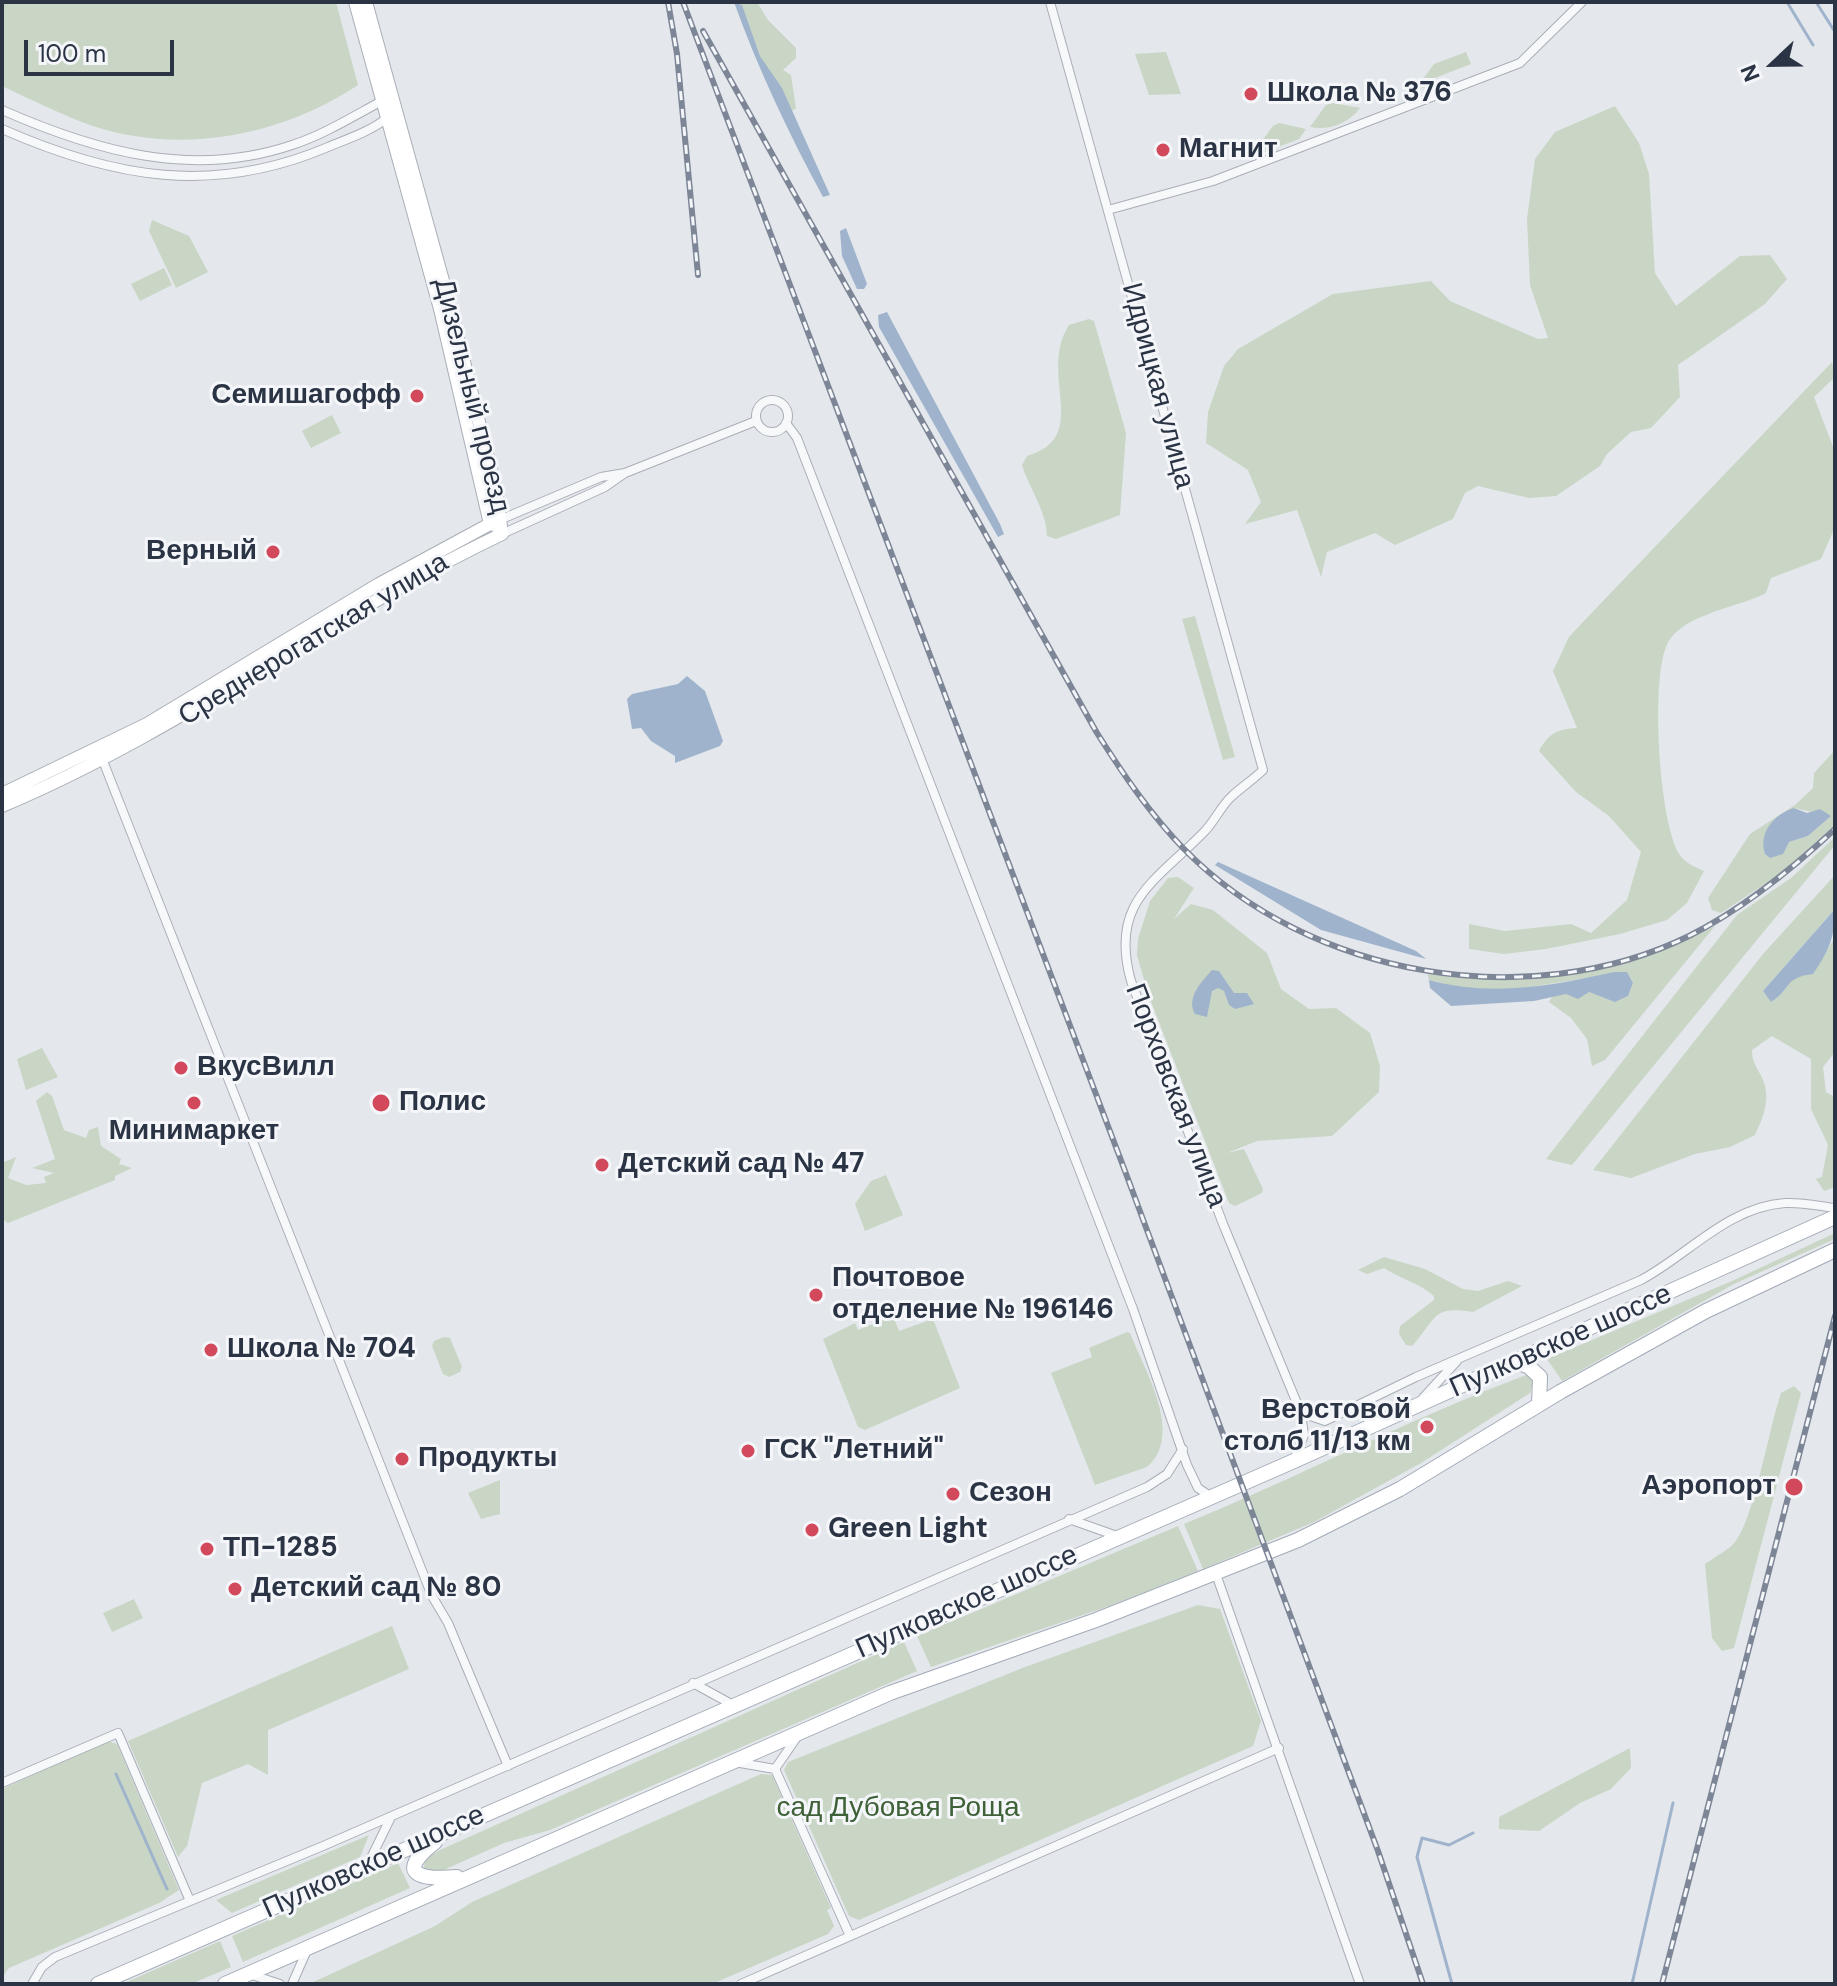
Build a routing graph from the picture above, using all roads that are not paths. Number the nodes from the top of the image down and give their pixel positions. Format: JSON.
{"nodes":[{"id":1,"x":355,"y":2,"type":"edge"},
{"id":2,"x":366,"y":2,"type":"edge"},
{"id":3,"x":1050,"y":2,"type":"edge"},
{"id":4,"x":1582,"y":2,"type":"edge"},
{"id":5,"x":380,"y":102,"type":"junction"},
{"id":6,"x":397,"y":108,"type":"junction"},
{"id":7,"x":2,"y":110,"type":"edge"},
{"id":8,"x":385,"y":120,"type":"junction"},
{"id":9,"x":2,"y":129,"type":"edge"},
{"id":10,"x":1108,"y":210,"type":"junction"},
{"id":11,"x":756,"y":421,"type":"junction"},
{"id":12,"x":786,"y":423,"type":"junction"},
{"id":13,"x":625,"y":473,"type":"junction"},
{"id":14,"x":503,"y":518,"type":"junction"},
{"id":15,"x":490,"y":524,"type":"junction"},
{"id":16,"x":502,"y":534,"type":"junction"},
{"id":17,"x":103,"y":761,"type":"junction"},
{"id":18,"x":1263,"y":770,"type":"joint"},
{"id":19,"x":2,"y":794,"type":"edge"},
{"id":20,"x":2,"y":806,"type":"edge"},
{"id":21,"x":1835,"y":1208,"type":"edge"},
{"id":22,"x":1835,"y":1217,"type":"edge"},
{"id":23,"x":1835,"y":1250,"type":"edge"},
{"id":24,"x":1461,"y":1358,"type":"junction"},
{"id":25,"x":1514,"y":1362,"type":"junction"},
{"id":26,"x":1417,"y":1405,"type":"junction"},
{"id":27,"x":1539,"y":1405,"type":"junction"},
{"id":28,"x":1301,"y":1413,"type":"junction"},
{"id":29,"x":1183,"y":1449,"type":"junction"},
{"id":30,"x":1294,"y":1461,"type":"junction"},
{"id":31,"x":1210,"y":1496,"type":"junction"},
{"id":32,"x":1069,"y":1519,"type":"junction"},
{"id":33,"x":1118,"y":1537,"type":"junction"},
{"id":34,"x":1216,"y":1574,"type":"junction"},
{"id":35,"x":693,"y":1683,"type":"junction"},
{"id":36,"x":733,"y":1705,"type":"junction"},
{"id":37,"x":802,"y":1731,"type":"junction"},
{"id":38,"x":1279,"y":1748,"type":"junction"},
{"id":39,"x":731,"y":1763,"type":"junction"},
{"id":40,"x":508,"y":1766,"type":"junction"},
{"id":41,"x":775,"y":1769,"type":"junction"},
{"id":42,"x":2,"y":1783,"type":"edge"},
{"id":43,"x":391,"y":1816,"type":"junction"},
{"id":44,"x":447,"y":1831,"type":"junction"},
{"id":45,"x":367,"y":1866,"type":"junction"},
{"id":46,"x":475,"y":1875,"type":"junction"},
{"id":47,"x":190,"y":1901,"type":"junction"},
{"id":48,"x":850,"y":1936,"type":"junction"},
{"id":49,"x":308,"y":1948,"type":"junction"},
{"id":50,"x":248,"y":1974,"type":"junction"},
{"id":51,"x":32,"y":1984,"type":"edge"},
{"id":52,"x":98,"y":1984,"type":"edge"},
{"id":53,"x":225,"y":1984,"type":"edge"},
{"id":54,"x":280,"y":1984,"type":"edge"},
{"id":55,"x":292,"y":1984,"type":"edge"},
{"id":56,"x":741,"y":1984,"type":"edge"},
{"id":57,"x":1360,"y":1984,"type":"edge"}],
"edges":[{"from":1,"to":5,"type":"street","name":"Дизельный проезд"},
{"from":2,"to":6,"type":"street","name":"Дизельный проезд"},
{"from":3,"to":10,"type":"street","name":"Идрицкая улица"},
{"from":4,"to":10,"type":"street"},
{"from":5,"to":6,"type":"street"},
{"from":5,"to":7,"type":"street"},
{"from":5,"to":8,"type":"street","name":"Дизельный проезд"},
{"from":6,"to":8,"type":"street"},
{"from":6,"to":14,"type":"street","name":"Дизельный проезд"},
{"from":8,"to":9,"type":"street"},
{"from":8,"to":15,"type":"street","name":"Дизельный проезд"},
{"from":10,"to":18,"type":"street","name":"Идрицкая улица"},
{"from":11,"to":12,"type":"street","name":"Среднерогатская улица"},
{"from":11,"to":12,"type":"street","name":"Среднерогатская улица"},
{"from":11,"to":13,"type":"street","name":"Среднерогатская улица"},
{"from":12,"to":29,"type":"street"},
{"from":13,"to":14,"type":"street","name":"Среднерогатская улица"},
{"from":13,"to":16,"type":"street","name":"Среднерогатская улица"},
{"from":14,"to":15,"type":"street","name":"Среднерогатская улица"},
{"from":14,"to":16,"type":"street","name":"Дизельный проезд"},
{"from":15,"to":16,"type":"street","name":"Дизельный проезд"},
{"from":15,"to":19,"type":"street","name":"Среднерогатская улица"},
{"from":16,"to":17,"type":"street","name":"Среднерогатская улица"},
{"from":17,"to":20,"type":"street","name":"Среднерогатская улица"},
{"from":17,"to":40,"type":"street"},
{"from":18,"to":28,"type":"street","name":"Порховская улица"},
{"from":21,"to":24,"type":"street"},
{"from":22,"to":25,"type":"main road","name":"Пулковское шоссе"},
{"from":23,"to":27,"type":"main road","name":"Пулковское шоссе"},
{"from":24,"to":26,"type":"street"},
{"from":24,"to":28,"type":"street"},
{"from":25,"to":26,"type":"main road","name":"Пулковское шоссе"},
{"from":25,"to":27,"type":"main road"},
{"from":26,"to":30,"type":"main road","name":"Пулковское шоссе"},
{"from":27,"to":34,"type":"main road","name":"Пулковское шоссе"},
{"from":28,"to":30,"type":"street","name":"Порховская улица"},
{"from":29,"to":31,"type":"street"},
{"from":29,"to":32,"type":"street"},
{"from":30,"to":31,"type":"main road","name":"Пулковское шоссе"},
{"from":31,"to":33,"type":"main road","name":"Пулковское шоссе"},
{"from":32,"to":33,"type":"street"},
{"from":32,"to":35,"type":"street"},
{"from":33,"to":36,"type":"main road","name":"Пулковское шоссе"},
{"from":34,"to":37,"type":"main road","name":"Пулковское шоссе"},
{"from":34,"to":38,"type":"street"},
{"from":35,"to":36,"type":"street"},
{"from":35,"to":40,"type":"street"},
{"from":36,"to":44,"type":"main road","name":"Пулковское шоссе"},
{"from":37,"to":39,"type":"main road","name":"Пулковское шоссе"},
{"from":37,"to":41,"type":"street"},
{"from":38,"to":48,"type":"street"},
{"from":38,"to":57,"type":"street"},
{"from":39,"to":41,"type":"street"},
{"from":39,"to":46,"type":"main road","name":"Пулковское шоссе"},
{"from":40,"to":43,"type":"street"},
{"from":41,"to":48,"type":"street"},
{"from":42,"to":47,"type":"street"},
{"from":43,"to":45,"type":"street"},
{"from":43,"to":47,"type":"street"},
{"from":44,"to":45,"type":"main road","name":"Пулковское шоссе"},
{"from":44,"to":46,"type":"main road"},
{"from":45,"to":52,"type":"main road","name":"Пулковское шоссе"},
{"from":46,"to":49,"type":"main road","name":"Пулковское шоссе"},
{"from":47,"to":51,"type":"street"},
{"from":48,"to":56,"type":"street"},
{"from":49,"to":50,"type":"main road","name":"Пулковское шоссе"},
{"from":49,"to":55,"type":"street"},
{"from":50,"to":53,"type":"main road","name":"Пулковское шоссе"},
{"from":50,"to":54,"type":"street"}]}
